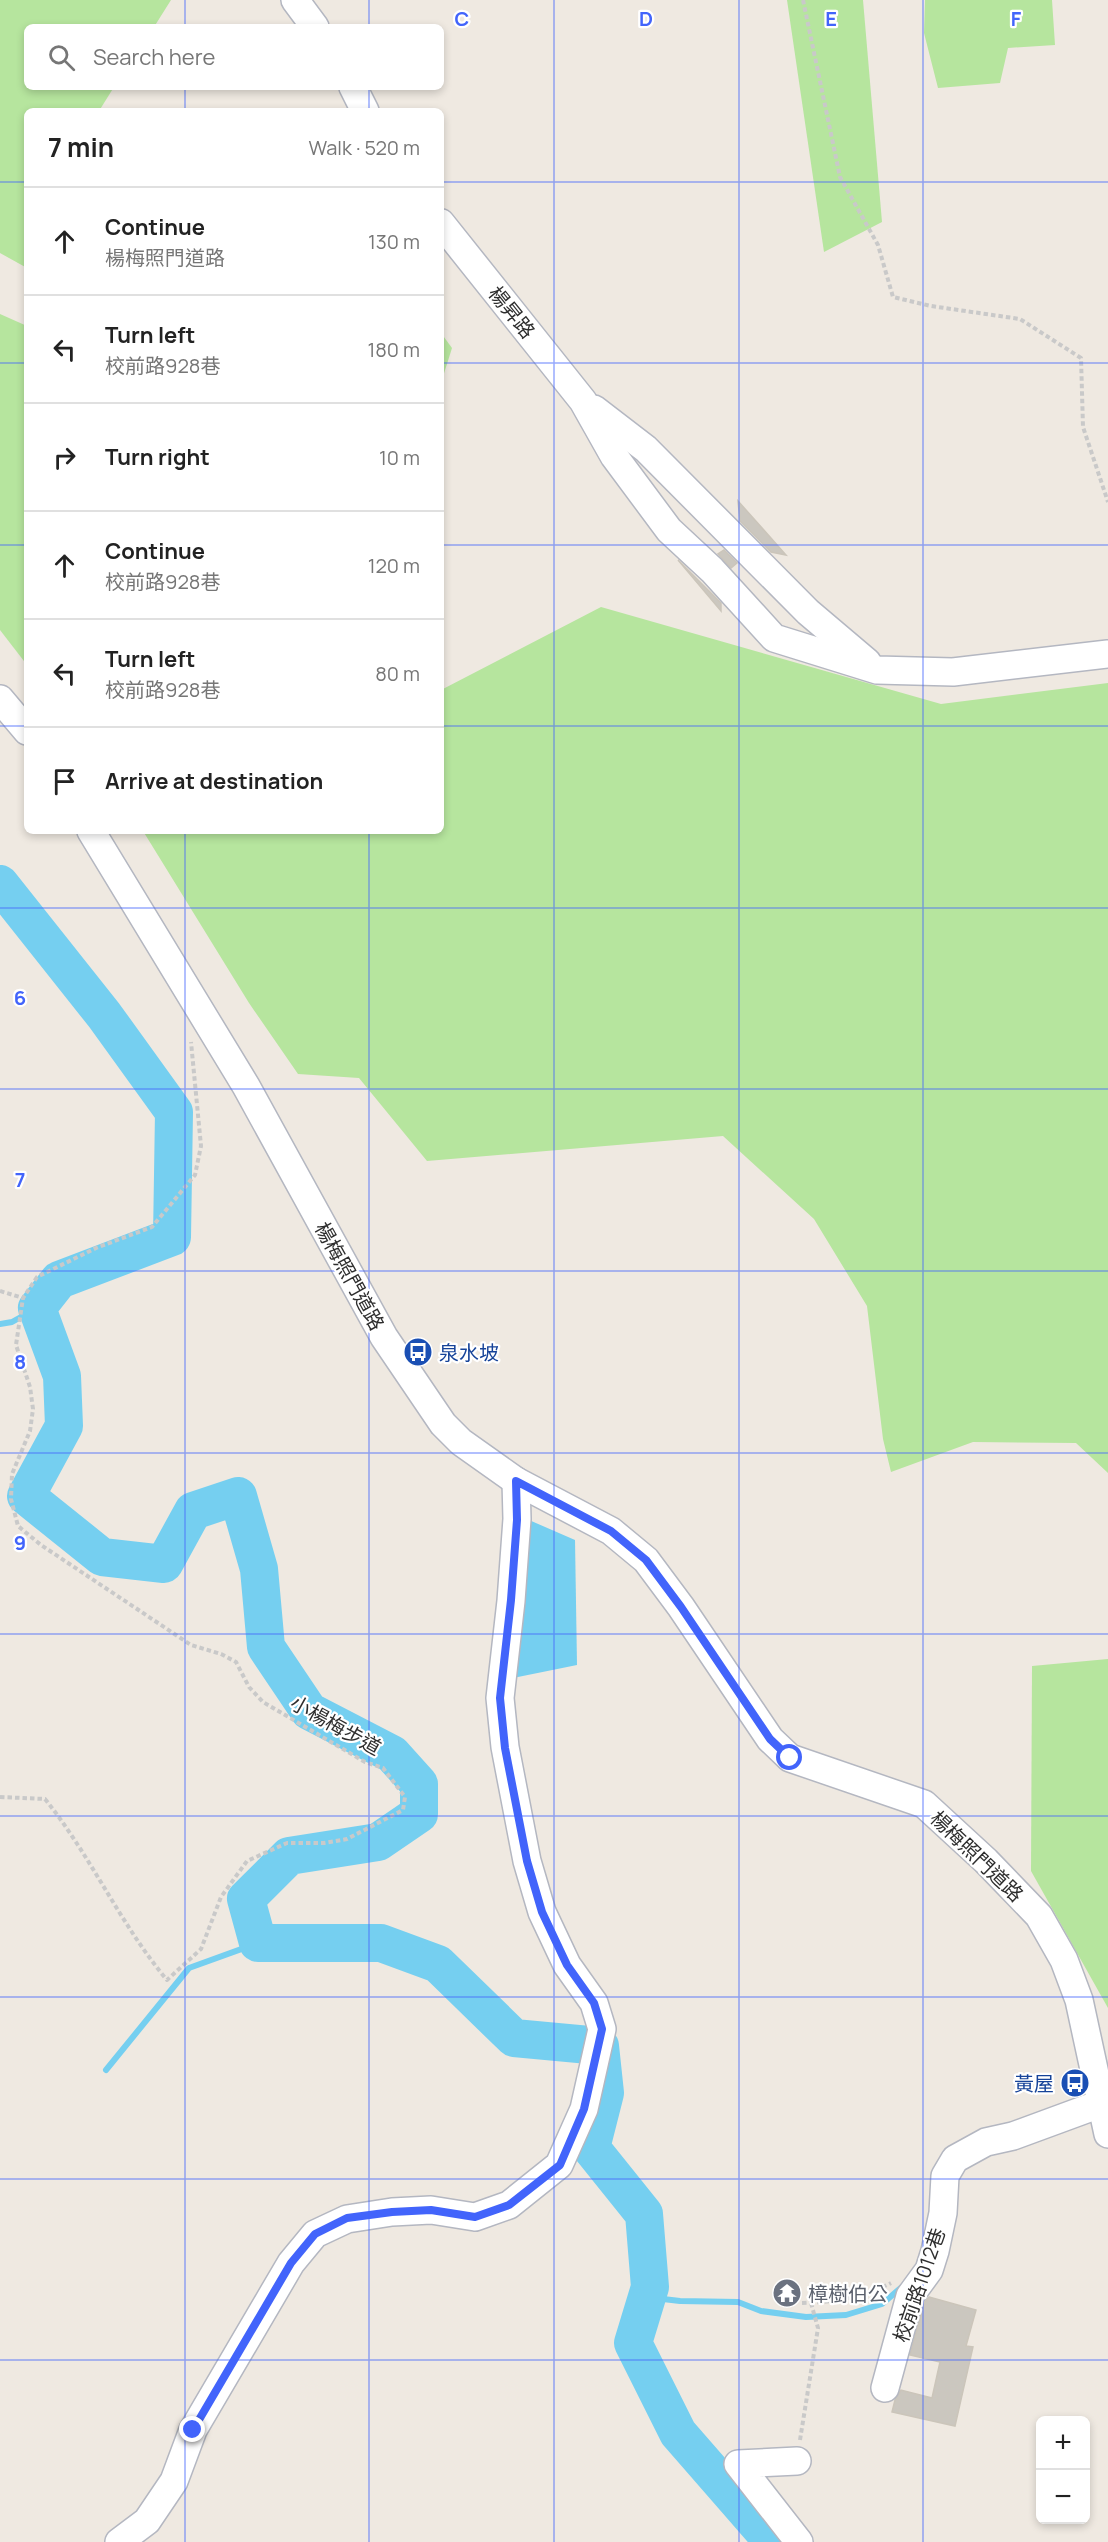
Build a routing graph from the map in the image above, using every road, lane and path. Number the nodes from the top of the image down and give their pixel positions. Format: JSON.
{"nodes":[{"id":1,"x":295,"y":0,"type":"edge"},
{"id":2,"x":803,"y":0,"type":"edge"},
{"id":3,"x":313,"y":24,"type":"edge"},
{"id":4,"x":354,"y":90,"type":"edge"},
{"id":5,"x":363,"y":108,"type":"edge"},
{"id":6,"x":444,"y":227,"type":"edge"},
{"id":7,"x":583,"y":401,"type":"junction"},
{"id":8,"x":1108,"y":502,"type":"edge"},
{"id":9,"x":1108,"y":654,"type":"edge"},
{"id":10,"x":877,"y":670,"type":"junction"},
{"id":11,"x":0,"y":699,"type":"edge"},
{"id":12,"x":24,"y":727,"type":"edge"},
{"id":13,"x":93,"y":834,"type":"edge"},
{"id":14,"x":191,"y":1041,"type":"dead end"},
{"id":15,"x":0,"y":1291,"type":"edge"},
{"id":16,"x":23,"y":1298,"type":"junction"},
{"id":17,"x":516,"y":1481,"type":"junction"},
{"id":18,"x":0,"y":1797,"type":"edge"},
{"id":19,"x":1100,"y":2104,"type":"junction"},
{"id":20,"x":1108,"y":2134,"type":"edge"},
{"id":21,"x":811,"y":2303,"type":"dead end"},
{"id":22,"x":885,"y":2388,"type":"dead end"},
{"id":23,"x":797,"y":2461,"type":"joint"},
{"id":24,"x":119,"y":2542,"type":"edge"},
{"id":25,"x":799,"y":2542,"type":"edge"}],
"edges":[{"from":1,"to":3,"type":"street"},
{"from":2,"to":8,"type":"path"},
{"from":4,"to":5,"type":"street"},
{"from":6,"to":7,"type":"street","name":"楊昇路"},
{"from":7,"to":10,"type":"street"},
{"from":7,"to":10,"type":"street"},
{"from":9,"to":10,"type":"street"},
{"from":11,"to":12,"type":"street"},
{"from":13,"to":17,"type":"street","name":"楊梅照門道路"},
{"from":14,"to":16,"type":"path"},
{"from":15,"to":16,"type":"path"},
{"from":16,"to":18,"type":"path","name":"小楊梅步道"},
{"from":17,"to":19,"type":"street","name":"楊梅照門道路"},
{"from":17,"to":24,"type":"street"},
{"from":19,"to":20,"type":"street","name":"楊梅照門道路"},
{"from":19,"to":22,"type":"street","name":"校前路1012巷"},
{"from":21,"to":23,"type":"path"},
{"from":23,"to":25,"type":"street"}]}
